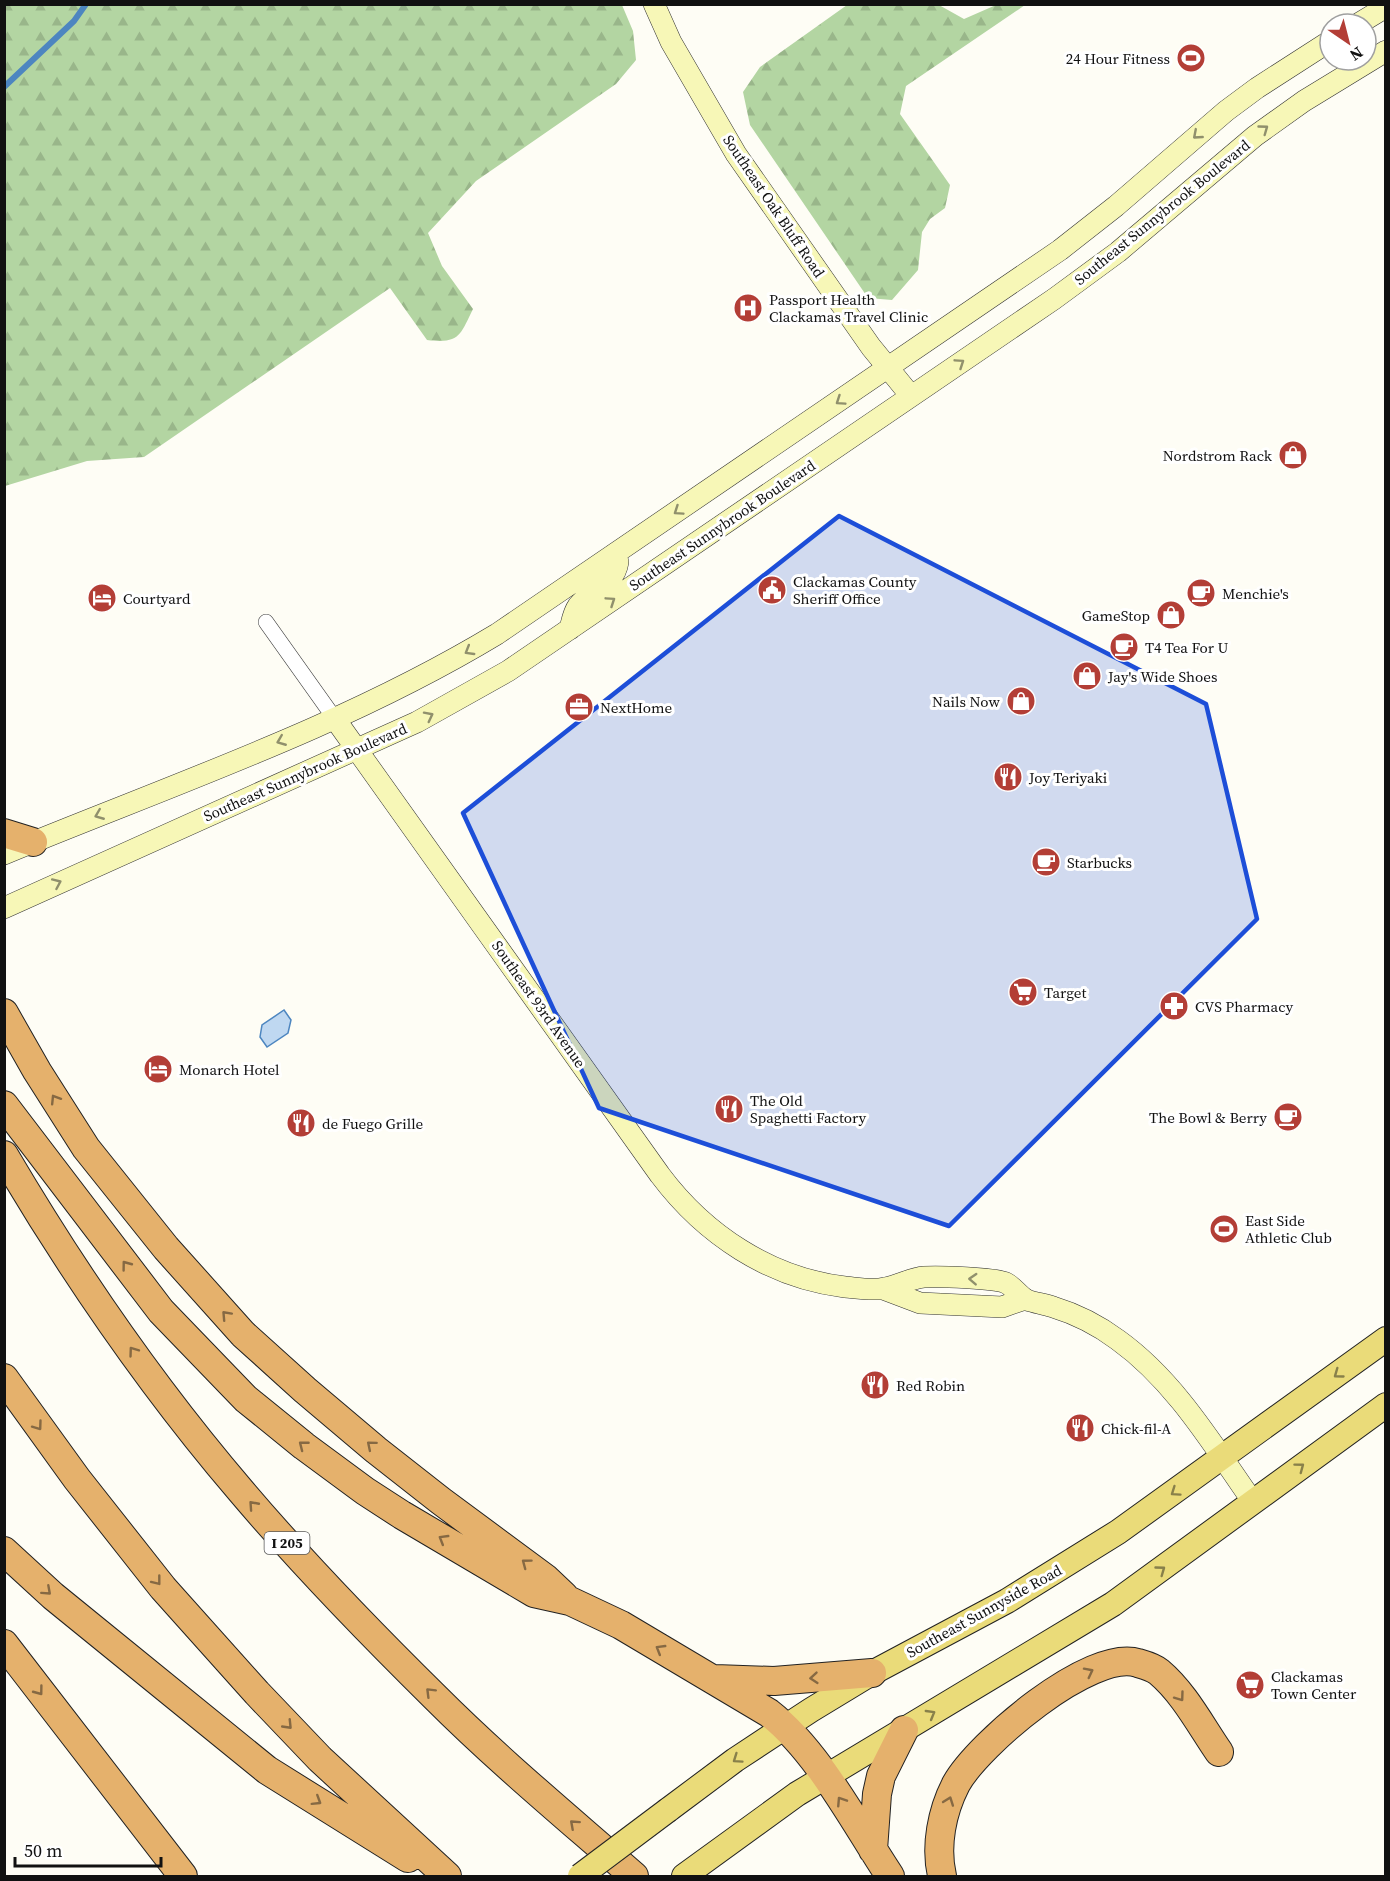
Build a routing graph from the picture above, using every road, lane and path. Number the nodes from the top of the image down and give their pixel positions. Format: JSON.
{"nodes":[{"id":1,"x":654,"y":4,"type":"edge"},
{"id":2,"x":1318,"y":49,"type":"edge"},
{"id":3,"x":1386,"y":51,"type":"edge"},
{"id":4,"x":888,"y":368,"type":"junction"},
{"id":5,"x":912,"y":396,"type":"junction"},
{"id":6,"x":615,"y":554,"type":"junction"},
{"id":7,"x":266,"y":622,"type":"dead end"},
{"id":8,"x":570,"y":629,"type":"junction"},
{"id":9,"x":335,"y":719,"type":"junction"},
{"id":10,"x":357,"y":750,"type":"junction"},
{"id":11,"x":4,"y":833,"type":"edge"},
{"id":12,"x":33,"y":842,"type":"junction"},
{"id":13,"x":4,"y":854,"type":"edge"},
{"id":14,"x":4,"y":908,"type":"edge"},
{"id":15,"x":4,"y":1013,"type":"edge"},
{"id":16,"x":4,"y":1105,"type":"edge"},
{"id":17,"x":4,"y":1155,"type":"edge"},
{"id":18,"x":1386,"y":1339,"type":"edge"},
{"id":19,"x":4,"y":1378,"type":"edge"},
{"id":20,"x":1386,"y":1405,"type":"edge"},
{"id":21,"x":1222,"y":1458,"type":"junction"},
{"id":22,"x":1253,"y":1503,"type":"junction"},
{"id":23,"x":4,"y":1551,"type":"edge"},
{"id":24,"x":570,"y":1601,"type":"junction"},
{"id":25,"x":4,"y":1644,"type":"edge"},
{"id":26,"x":872,"y":1673,"type":"junction"},
{"id":27,"x":711,"y":1678,"type":"junction"},
{"id":28,"x":785,"y":1726,"type":"junction"},
{"id":29,"x":904,"y":1730,"type":"junction"},
{"id":30,"x":1219,"y":1752,"type":"dead end"},
{"id":31,"x":825,"y":1777,"type":"junction"},
{"id":32,"x":873,"y":1850,"type":"junction"},
{"id":33,"x":183,"y":1876,"type":"edge"},
{"id":34,"x":438,"y":1876,"type":"edge"},
{"id":35,"x":447,"y":1876,"type":"edge"},
{"id":36,"x":580,"y":1876,"type":"edge"},
{"id":37,"x":634,"y":1876,"type":"edge"},
{"id":38,"x":684,"y":1876,"type":"edge"},
{"id":39,"x":890,"y":1876,"type":"edge"},
{"id":40,"x":942,"y":1876,"type":"edge"}],
"edges":[{"from":1,"to":4,"type":"main road","name":"Southeast Oak Bluff Road"},
{"from":2,"to":4,"type":"main road","one_way":true},
{"from":5,"to":3,"type":"main road","name":"Southeast Sunnybrook Boulevard","one_way":true},
{"from":4,"to":5,"type":"main road","name":"Southeast Oak Bluff Road"},
{"from":4,"to":6,"type":"main road","one_way":true},
{"from":8,"to":5,"type":"main road","name":"Southeast Sunnybrook Boulevard","one_way":true},
{"from":6,"to":8,"type":"main road"},
{"from":6,"to":9,"type":"main road","one_way":true},
{"from":7,"to":9,"type":"street","name":"Southeast 93rd Avenue"},
{"from":10,"to":8,"type":"main road","name":"Southeast Sunnybrook Boulevard","one_way":true},
{"from":9,"to":10,"type":"main road","name":"Southeast 93rd Avenue"},
{"from":9,"to":12,"type":"main road","one_way":true},
{"from":14,"to":10,"type":"main road","name":"Southeast Sunnybrook Boulevard","one_way":true},
{"from":10,"to":21,"type":"main road","name":"Southeast 93rd Avenue"},
{"from":11,"to":12,"type":"highway"},
{"from":12,"to":13,"type":"main road"},
{"from":24,"to":15,"type":"highway","one_way":true},
{"from":24,"to":16,"type":"highway","one_way":true},
{"from":37,"to":17,"type":"highway","number":"I 205","one_way":true},
{"from":18,"to":21,"type":"main road","name":"Southeast Sunnyside Road","one_way":true},
{"from":19,"to":35,"type":"highway","one_way":true},
{"from":22,"to":20,"type":"main road","one_way":true},
{"from":21,"to":22,"type":"main road","name":"Southeast 93rd Avenue"},
{"from":21,"to":26,"type":"main road","name":"Southeast Sunnyside Road","one_way":true},
{"from":29,"to":22,"type":"main road","one_way":true},
{"from":23,"to":34,"type":"highway","one_way":true},
{"from":27,"to":24,"type":"highway","one_way":true},
{"from":25,"to":33,"type":"highway","one_way":true},
{"from":26,"to":27,"type":"highway","one_way":true},
{"from":26,"to":28,"type":"main road","name":"Southeast Sunnyside Road"},
{"from":27,"to":28,"type":"highway"},
{"from":28,"to":31,"type":"highway"},
{"from":28,"to":36,"type":"main road","name":"Southeast Sunnyside Road","one_way":true,"bridge":true},
{"from":29,"to":31,"type":"main road"},
{"from":29,"to":32,"type":"highway"},
{"from":40,"to":30,"type":"highway","one_way":true},
{"from":32,"to":31,"type":"highway","one_way":true},
{"from":31,"to":38,"type":"main road"},
{"from":32,"to":39,"type":"highway"}]}
